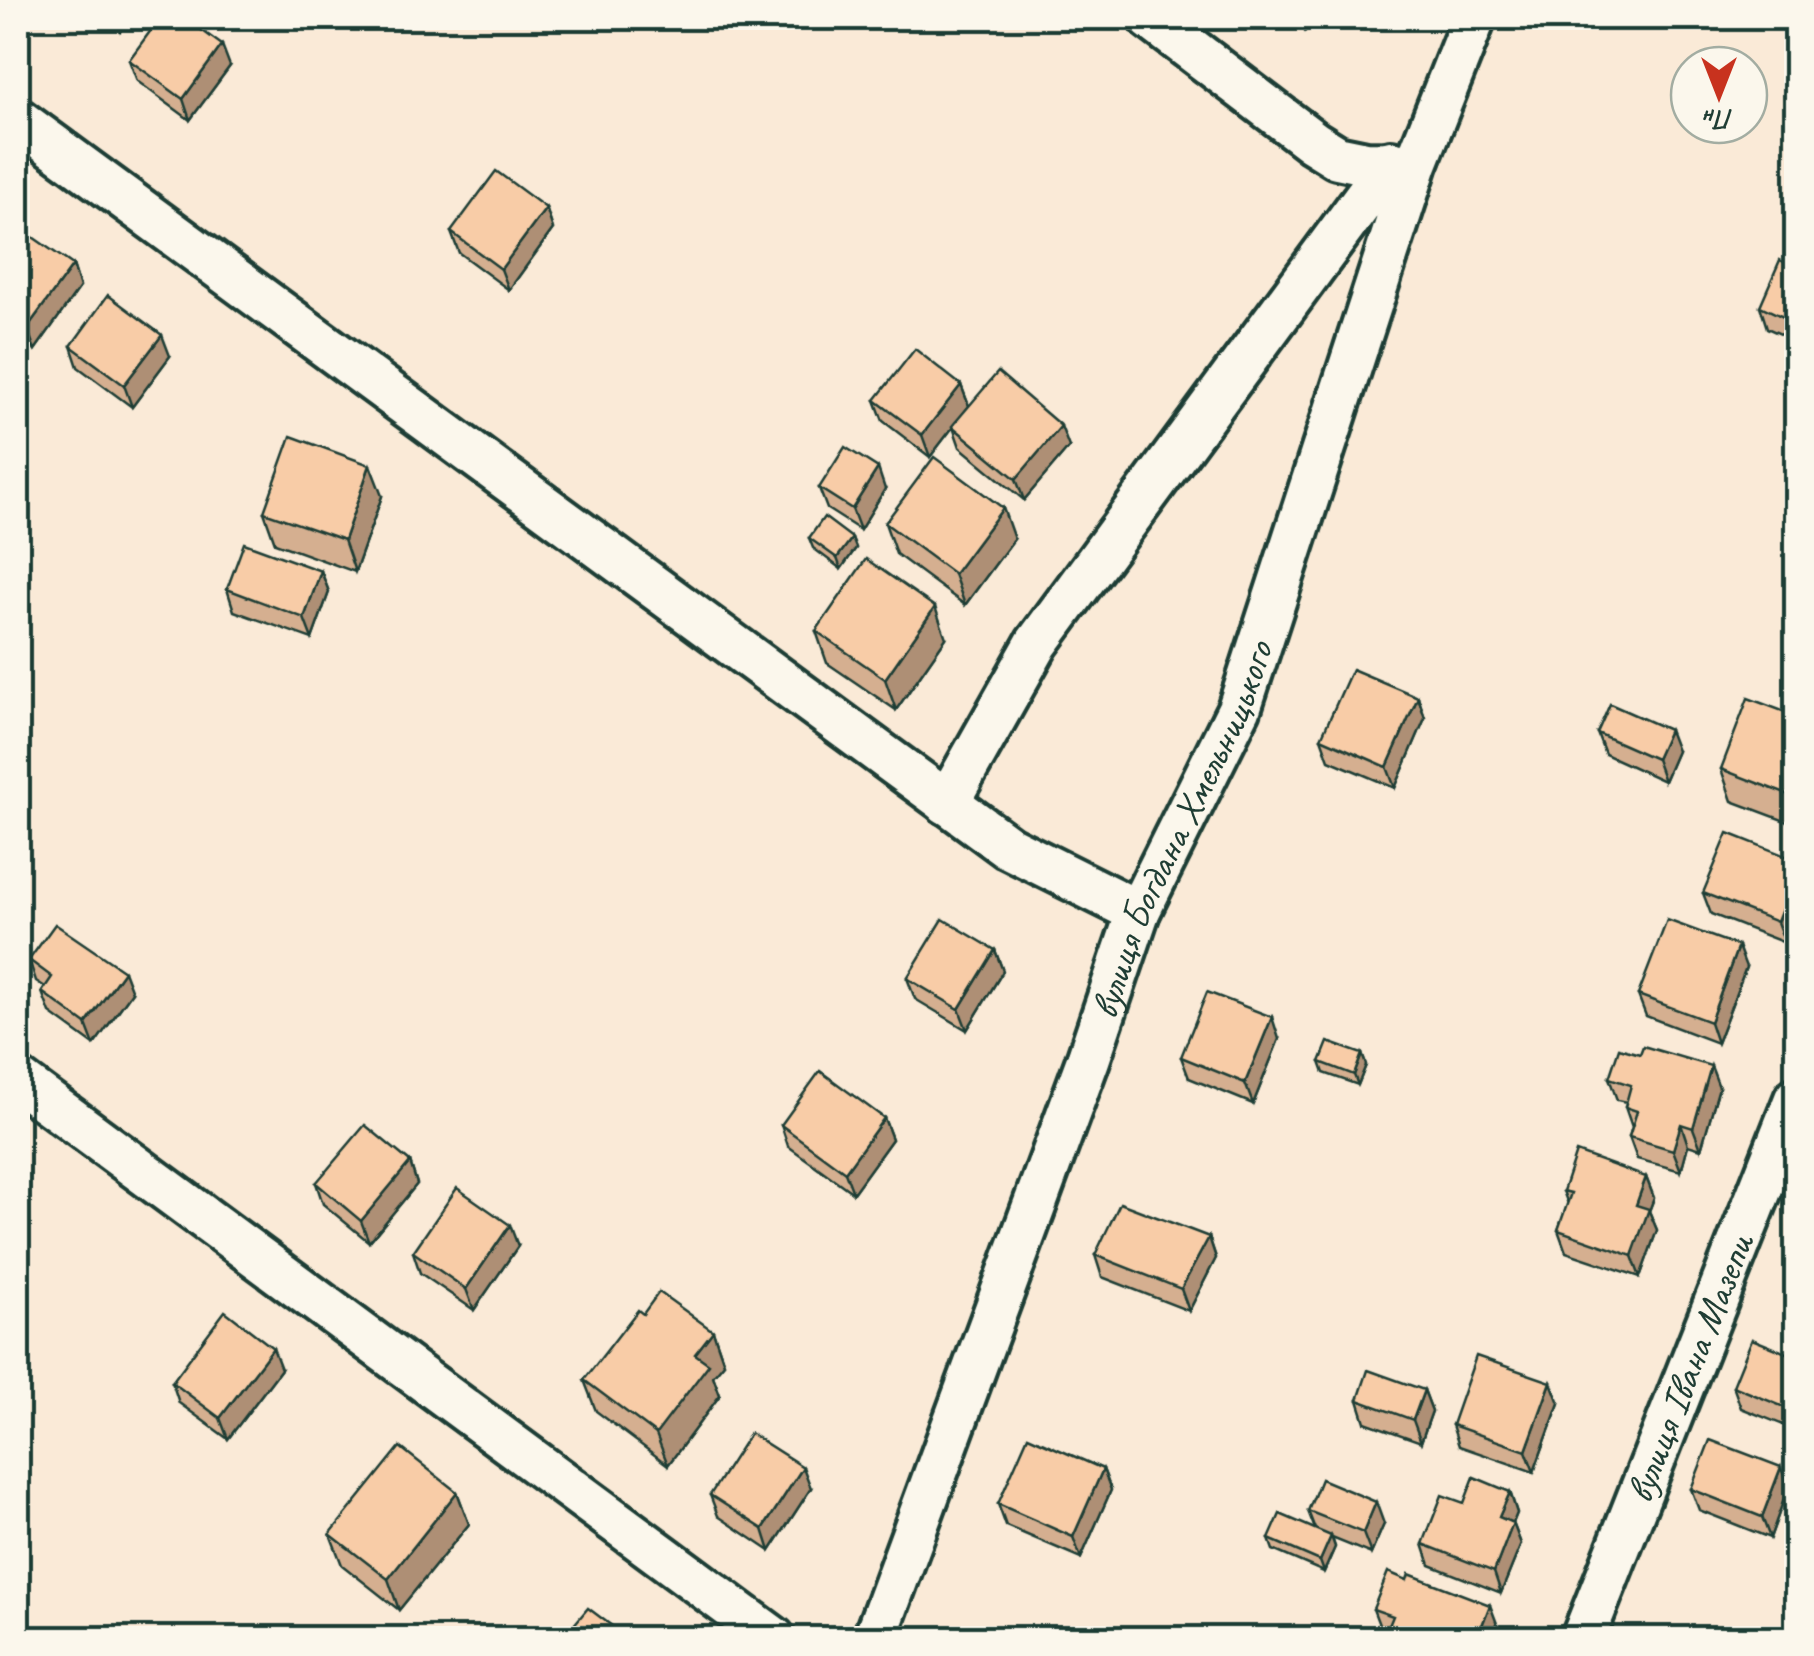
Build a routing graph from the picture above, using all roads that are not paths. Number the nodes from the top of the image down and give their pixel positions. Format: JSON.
{"nodes":[{"id":1,"x":1150,"y":18,"type":"edge"},
{"id":2,"x":1474,"y":18,"type":"edge"},
{"id":3,"x":18,"y":120,"type":"edge"},
{"id":4,"x":1404,"y":163,"type":"junction"},
{"id":5,"x":947,"y":803,"type":"junction"},
{"id":6,"x":1138,"y":912,"type":"junction"},
{"id":7,"x":18,"y":1080,"type":"edge"},
{"id":8,"x":1796,"y":1099,"type":"edge"},
{"id":9,"x":773,"y":1638,"type":"edge"},
{"id":10,"x":875,"y":1638,"type":"edge"},
{"id":11,"x":1582,"y":1638,"type":"edge"}],
"edges":[{"from":1,"to":4,"type":"street"},
{"from":2,"to":4,"type":"street","name":"вулиця Богдана Хмельницького"},
{"from":3,"to":5,"type":"street"},
{"from":4,"to":5,"type":"street"},
{"from":4,"to":6,"type":"street","name":"вулиця Богдана Хмельницького"},
{"from":5,"to":6,"type":"street"},
{"from":6,"to":10,"type":"street","name":"вулиця Богдана Хмельницького"},
{"from":7,"to":9,"type":"street"},
{"from":8,"to":11,"type":"street","name":"вулиця Івана Мазепи"}]}
